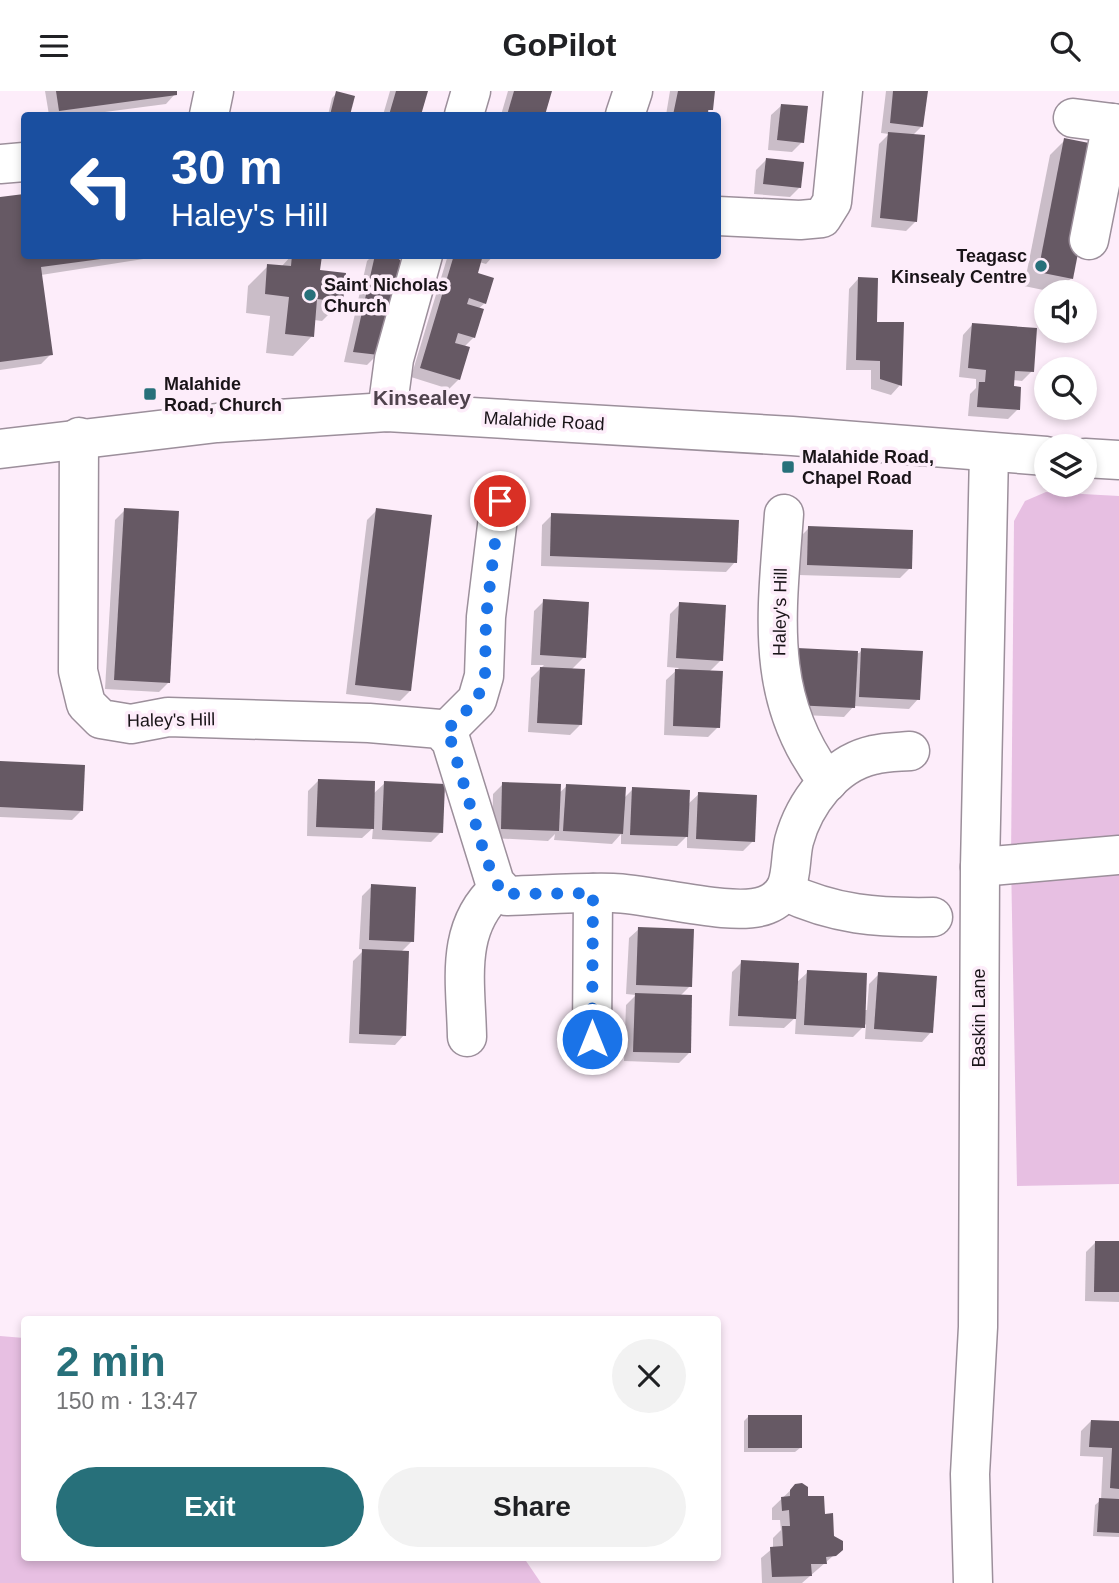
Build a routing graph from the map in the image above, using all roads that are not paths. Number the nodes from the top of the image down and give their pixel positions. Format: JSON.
{"nodes":[{"id":1,"x":214,"y":91,"type":"edge"},
{"id":2,"x":471,"y":91,"type":"edge"},
{"id":3,"x":633,"y":91,"type":"edge"},
{"id":4,"x":842,"y":91,"type":"edge"},
{"id":5,"x":210,"y":112,"type":"edge"},
{"id":6,"x":465,"y":112,"type":"edge"},
{"id":7,"x":626,"y":112,"type":"edge"},
{"id":8,"x":1073,"y":118,"type":"dead end"},
{"id":9,"x":1116,"y":123,"type":"edge"},
{"id":10,"x":21,"y":162,"type":"edge"},
{"id":11,"x":0,"y":165,"type":"edge"},
{"id":12,"x":721,"y":216,"type":"edge"},
{"id":13,"x":1089,"y":240,"type":"dead end"},
{"id":14,"x":423,"y":259,"type":"edge"},
{"id":15,"x":387,"y":412,"type":"junction"},
{"id":16,"x":79,"y":437,"type":"junction"},
{"id":17,"x":0,"y":449,"type":"edge"},
{"id":18,"x":989,"y":453,"type":"junction"},
{"id":19,"x":1034,"y":455,"type":"edge"},
{"id":20,"x":1097,"y":459,"type":"edge"},
{"id":21,"x":1119,"y":460,"type":"edge"},
{"id":22,"x":500,"y":501,"type":"dead end"},
{"id":23,"x":784,"y":514,"type":"dead end"},
{"id":24,"x":444,"y":733,"type":"junction"},
{"id":25,"x":910,"y":751,"type":"dead end"},
{"id":26,"x":828,"y":782,"type":"junction"},
{"id":27,"x":1119,"y":855,"type":"edge"},
{"id":28,"x":980,"y":867,"type":"junction"},
{"id":29,"x":498,"y":889,"type":"junction"},
{"id":30,"x":784,"y":891,"type":"junction"},
{"id":31,"x":593,"y":893,"type":"junction"},
{"id":32,"x":933,"y":917,"type":"dead end"},
{"id":33,"x":467,"y":1037,"type":"dead end"},
{"id":34,"x":592,"y":1039,"type":"dead end"},
{"id":35,"x":973,"y":1583,"type":"edge"}],
"edges":[{"from":1,"to":5,"type":"street"},
{"from":2,"to":6,"type":"street"},
{"from":3,"to":7,"type":"street"},
{"from":4,"to":12,"type":"street"},
{"from":8,"to":9,"type":"street"},
{"from":9,"to":13,"type":"street"},
{"from":10,"to":11,"type":"street"},
{"from":14,"to":15,"type":"street"},
{"from":15,"to":16,"type":"street","name":"Malahide Road"},
{"from":15,"to":18,"type":"street","name":"Malahide Road"},
{"from":16,"to":17,"type":"street","name":"Malahide Road"},
{"from":16,"to":24,"type":"street","name":"Haley's Hill"},
{"from":18,"to":19,"type":"street","name":"Malahide Road"},
{"from":18,"to":28,"type":"street","name":"Baskin Lane"},
{"from":20,"to":21,"type":"street"},
{"from":22,"to":24,"type":"street"},
{"from":23,"to":26,"type":"street","name":"Haley's Hill"},
{"from":24,"to":29,"type":"street"},
{"from":25,"to":26,"type":"street"},
{"from":26,"to":30,"type":"street"},
{"from":27,"to":28,"type":"street"},
{"from":28,"to":35,"type":"street","name":"Baskin Lane"},
{"from":29,"to":31,"type":"street"},
{"from":29,"to":33,"type":"street"},
{"from":30,"to":31,"type":"street"},
{"from":30,"to":32,"type":"street"},
{"from":31,"to":34,"type":"street"}]}
